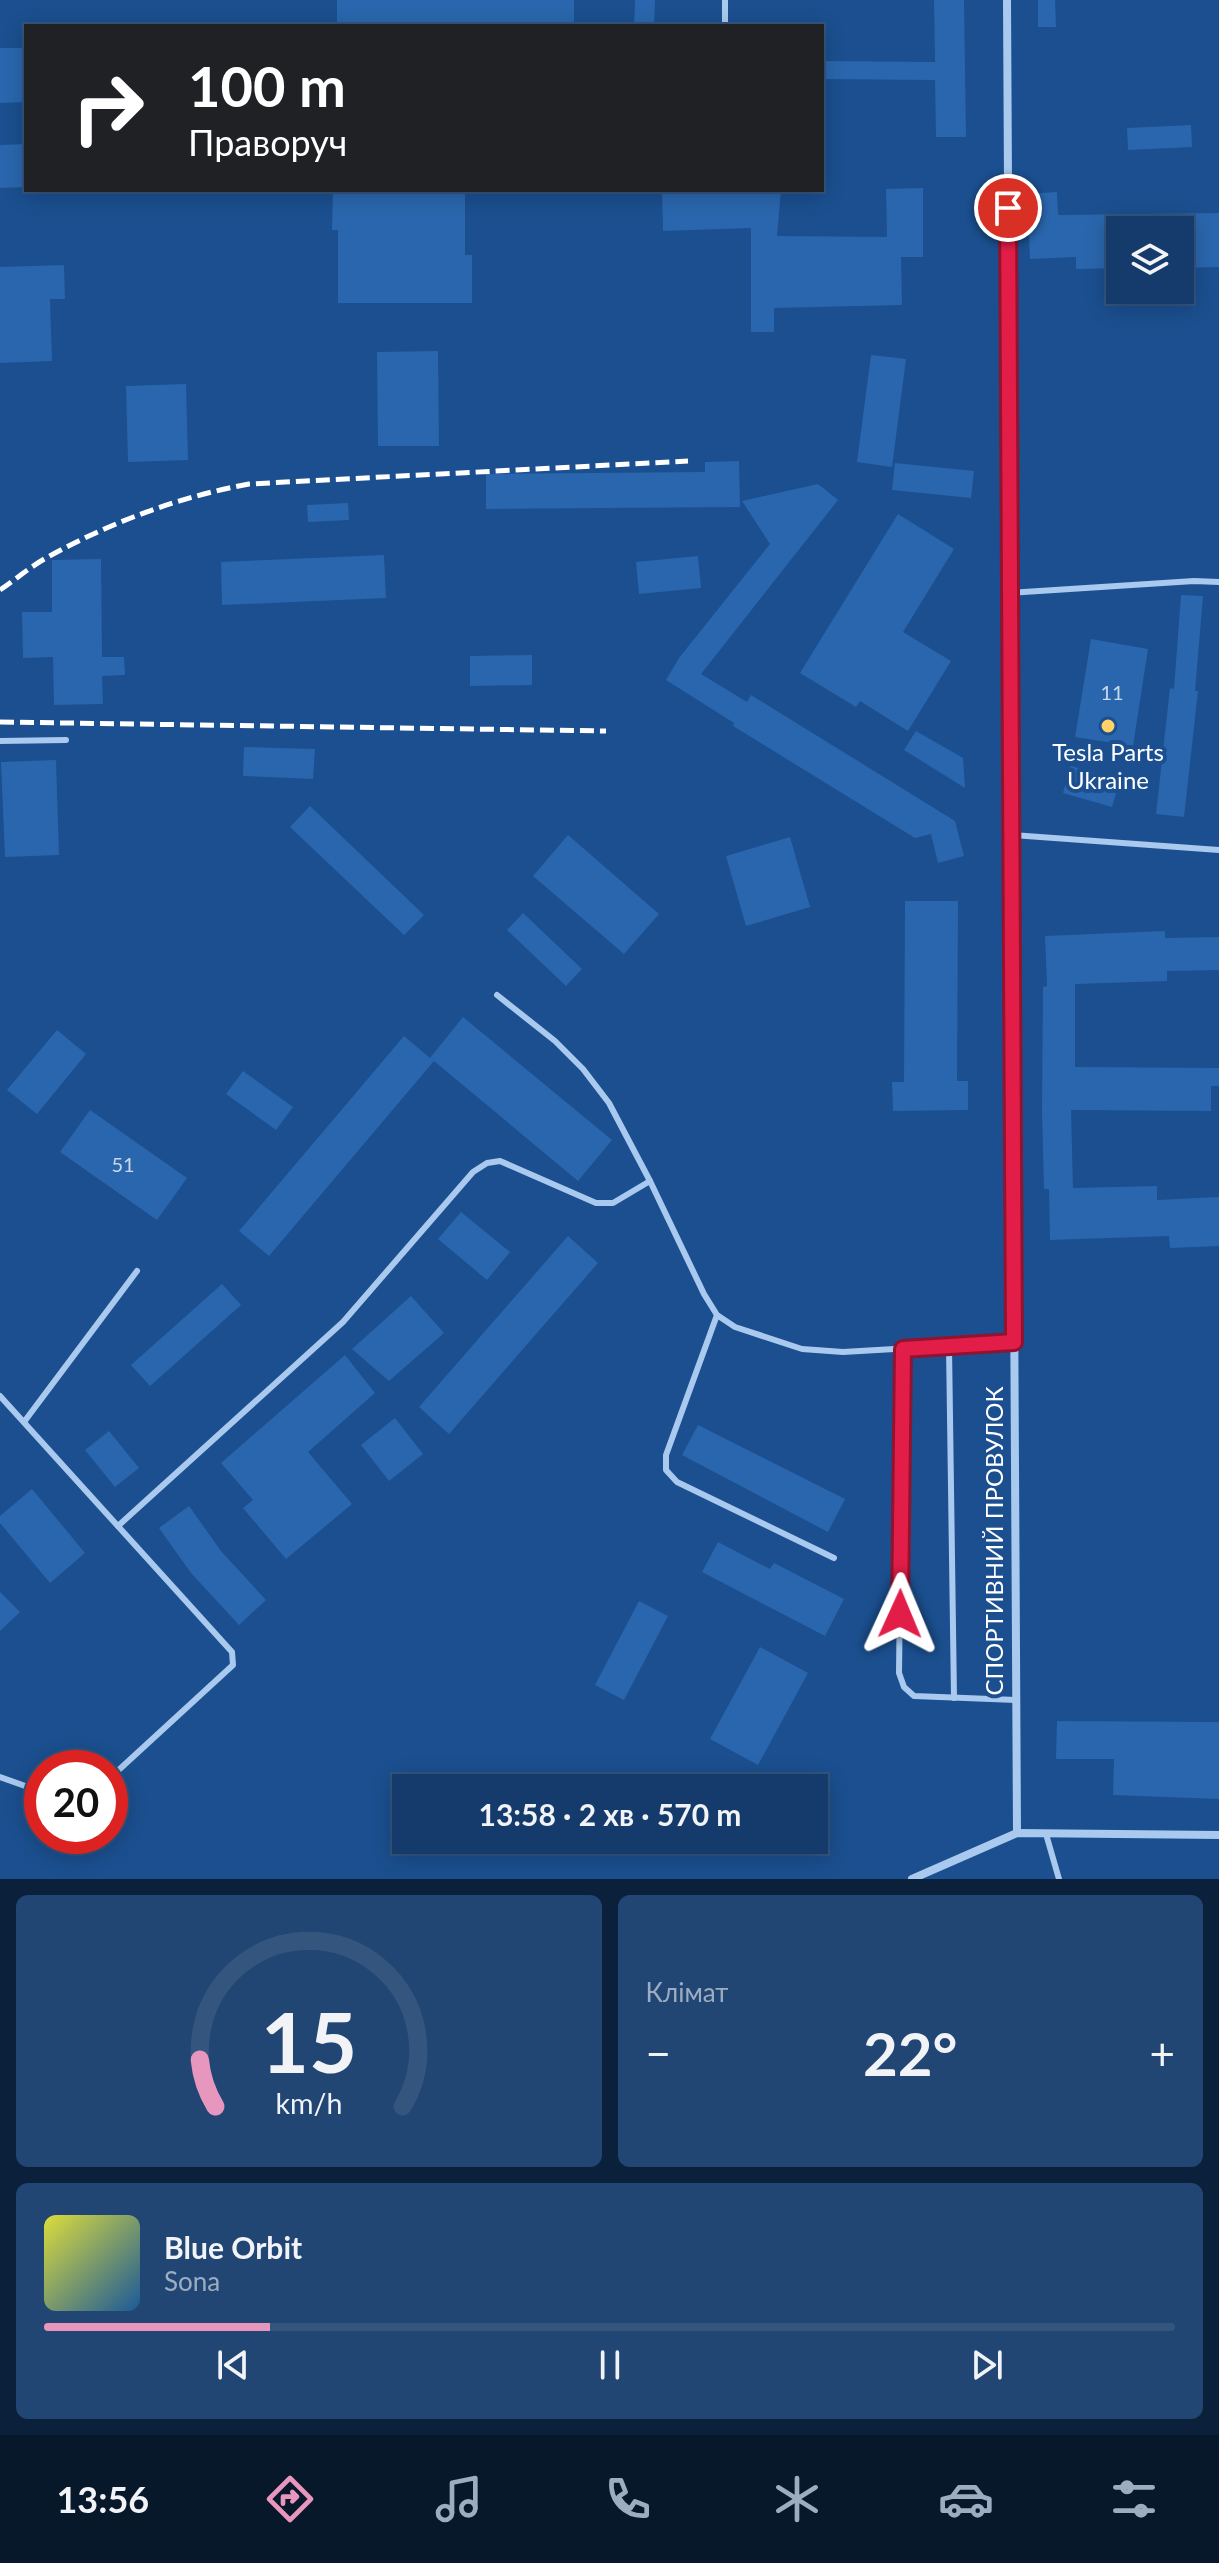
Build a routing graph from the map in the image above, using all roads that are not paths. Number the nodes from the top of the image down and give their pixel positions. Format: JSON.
{"nodes":[{"id":1,"x":725,"y":0,"type":"edge"},
{"id":2,"x":1007,"y":0,"type":"edge"},
{"id":3,"x":725,"y":24,"type":"edge"},
{"id":4,"x":1219,"y":582,"type":"edge"},
{"id":5,"x":1010,"y":593,"type":"junction"},
{"id":6,"x":66,"y":740,"type":"dead end"},
{"id":7,"x":0,"y":741,"type":"edge"},
{"id":8,"x":1012,"y":835,"type":"junction"},
{"id":9,"x":1219,"y":850,"type":"edge"},
{"id":10,"x":497,"y":995,"type":"dead end"},
{"id":11,"x":650,"y":1181,"type":"junction"},
{"id":12,"x":137,"y":1271,"type":"dead end"},
{"id":13,"x":717,"y":1315,"type":"junction"},
{"id":14,"x":1014,"y":1342,"type":"junction"},
{"id":15,"x":949,"y":1346,"type":"junction"},
{"id":16,"x":903,"y":1349,"type":"junction"},
{"id":17,"x":0,"y":1396,"type":"edge"},
{"id":18,"x":24,"y":1422,"type":"junction"},
{"id":19,"x":118,"y":1526,"type":"junction"},
{"id":20,"x":834,"y":1558,"type":"dead end"},
{"id":21,"x":954,"y":1698,"type":"junction"},
{"id":22,"x":1016,"y":1700,"type":"junction"},
{"id":23,"x":128,"y":1761,"type":"edge"},
{"id":24,"x":0,"y":1777,"type":"edge"},
{"id":25,"x":24,"y":1786,"type":"edge"},
{"id":26,"x":1017,"y":1833,"type":"junction"},
{"id":27,"x":1046,"y":1834,"type":"junction"},
{"id":28,"x":1219,"y":1835,"type":"edge"},
{"id":29,"x":912,"y":1879,"type":"edge"},
{"id":30,"x":1059,"y":1879,"type":"edge"}],
"edges":[{"from":1,"to":3,"type":"lane"},
{"from":2,"to":5,"type":"street","name":"СПОРТИВНИЙ ПРОВУЛОК"},
{"from":4,"to":5,"type":"lane"},
{"from":5,"to":8,"type":"street","name":"СПОРТИВНИЙ ПРОВУЛОК"},
{"from":6,"to":7,"type":"lane"},
{"from":8,"to":9,"type":"lane"},
{"from":8,"to":14,"type":"street","name":"СПОРТИВНИЙ ПРОВУЛОК"},
{"from":10,"to":11,"type":"lane"},
{"from":11,"to":13,"type":"lane"},
{"from":11,"to":19,"type":"lane"},
{"from":12,"to":18,"type":"lane"},
{"from":13,"to":16,"type":"lane"},
{"from":13,"to":20,"type":"lane"},
{"from":14,"to":15,"type":"lane"},
{"from":14,"to":22,"type":"street","name":"СПОРТИВНИЙ ПРОВУЛОК"},
{"from":15,"to":16,"type":"lane"},
{"from":15,"to":21,"type":"lane"},
{"from":16,"to":21,"type":"lane"},
{"from":17,"to":18,"type":"lane"},
{"from":18,"to":19,"type":"lane"},
{"from":19,"to":23,"type":"lane"},
{"from":21,"to":22,"type":"lane"},
{"from":22,"to":26,"type":"street","name":"СПОРТИВНИЙ ПРОВУЛОК"},
{"from":24,"to":25,"type":"lane"},
{"from":26,"to":27,"type":"street"},
{"from":26,"to":29,"type":"street"},
{"from":27,"to":28,"type":"street"},
{"from":27,"to":30,"type":"lane"}]}
